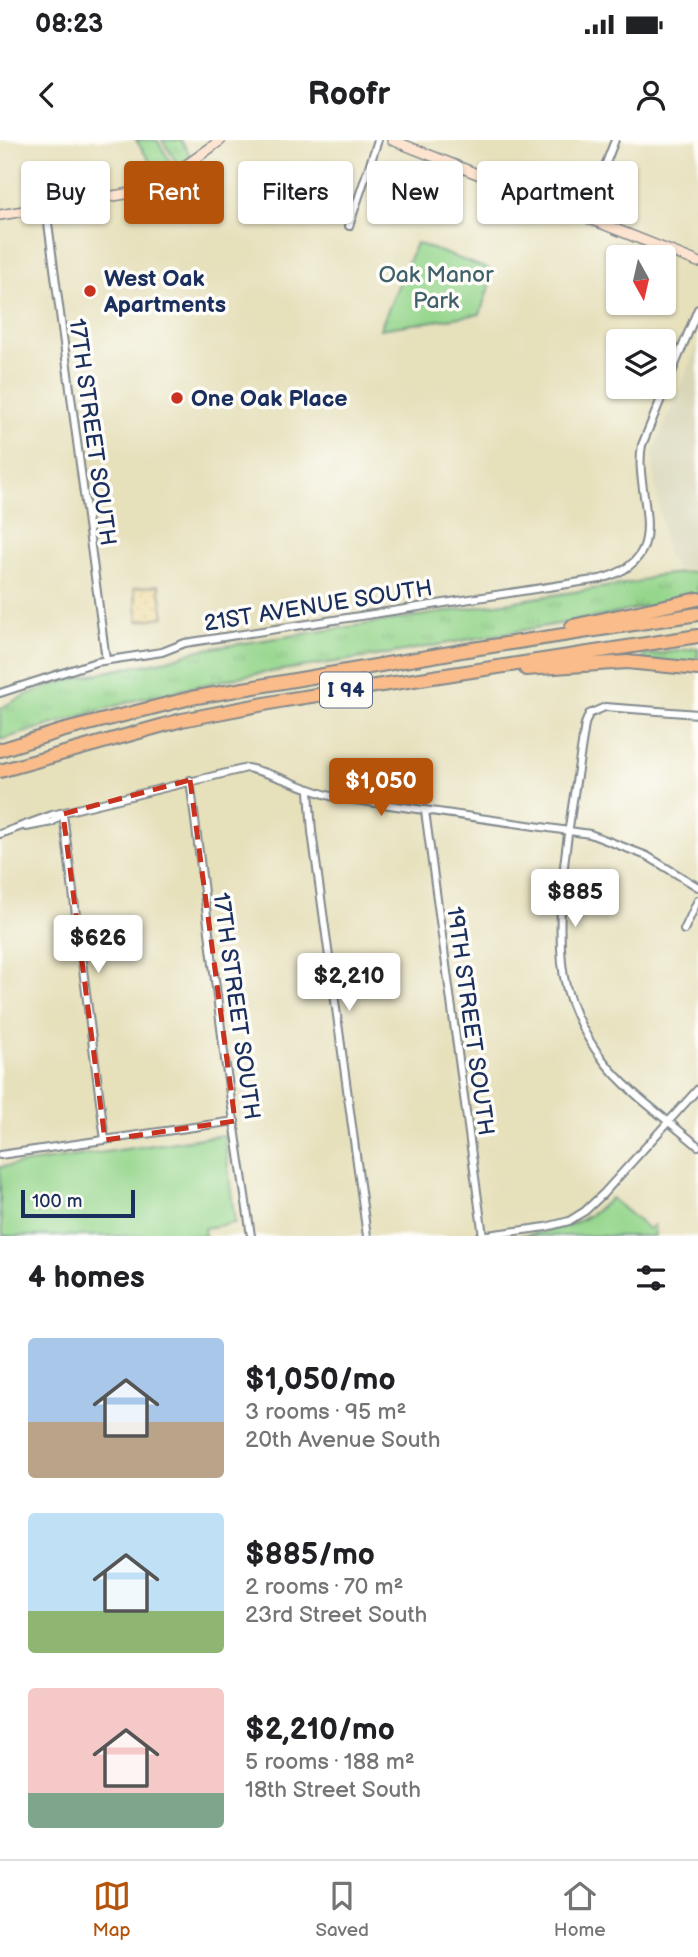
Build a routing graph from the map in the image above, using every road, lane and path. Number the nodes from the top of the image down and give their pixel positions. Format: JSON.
{"nodes":[{"id":1,"x":221,"y":140,"type":"edge"},
{"id":2,"x":379,"y":140,"type":"edge"},
{"id":3,"x":392,"y":140,"type":"edge"},
{"id":4,"x":615,"y":140,"type":"edge"},
{"id":5,"x":607,"y":161,"type":"edge"},
{"id":6,"x":477,"y":174,"type":"edge"},
{"id":7,"x":110,"y":197,"type":"edge"},
{"id":8,"x":21,"y":212,"type":"edge"},
{"id":9,"x":0,"y":215,"type":"edge"},
{"id":10,"x":48,"y":224,"type":"edge"},
{"id":11,"x":602,"y":224,"type":"edge"},
{"id":12,"x":349,"y":226,"type":"dead end"},
{"id":13,"x":698,"y":262,"type":"edge"},
{"id":14,"x":698,"y":309,"type":"edge"},
{"id":15,"x":698,"y":599,"type":"edge"},
{"id":16,"x":698,"y":614,"type":"edge"},
{"id":17,"x":698,"y":636,"type":"edge"},
{"id":18,"x":473,"y":649,"type":"junction"},
{"id":19,"x":106,"y":660,"type":"junction"},
{"id":20,"x":698,"y":669,"type":"edge"},
{"id":21,"x":446,"y":675,"type":"junction"},
{"id":22,"x":0,"y":693,"type":"edge"},
{"id":23,"x":698,"y":714,"type":"edge"},
{"id":24,"x":0,"y":750,"type":"edge"},
{"id":25,"x":0,"y":771,"type":"edge"},
{"id":26,"x":190,"y":780,"type":"junction"},
{"id":27,"x":309,"y":791,"type":"junction"},
{"id":28,"x":425,"y":811,"type":"junction"},
{"id":29,"x":63,"y":814,"type":"junction"},
{"id":30,"x":569,"y":831,"type":"junction"},
{"id":31,"x":0,"y":834,"type":"edge"},
{"id":32,"x":698,"y":887,"type":"edge"},
{"id":33,"x":698,"y":900,"type":"edge"},
{"id":34,"x":684,"y":930,"type":"dead end"},
{"id":35,"x":698,"y":1088,"type":"edge"},
{"id":36,"x":235,"y":1121,"type":"junction"},
{"id":37,"x":669,"y":1121,"type":"junction"},
{"id":38,"x":105,"y":1140,"type":"junction"},
{"id":39,"x":698,"y":1146,"type":"edge"},
{"id":40,"x":0,"y":1156,"type":"edge"},
{"id":41,"x":251,"y":1236,"type":"edge"},
{"id":42,"x":367,"y":1236,"type":"edge"},
{"id":43,"x":482,"y":1236,"type":"edge"}],
"edges":[{"from":1,"to":7,"type":"street"},
{"from":2,"to":12,"type":"street"},
{"from":3,"to":6,"type":"street"},
{"from":4,"to":5,"type":"street"},
{"from":8,"to":9,"type":"street"},
{"from":10,"to":19,"type":"street","name":"17TH STREET SOUTH"},
{"from":11,"to":13,"type":"street"},
{"from":14,"to":19,"type":"street","name":"21ST AVENUE SOUTH"},
{"from":15,"to":18,"type":"highway"},
{"from":16,"to":18,"type":"highway","number":"I 94"},
{"from":17,"to":21,"type":"highway","number":"I 94"},
{"from":18,"to":24,"type":"highway","number":"I 94"},
{"from":19,"to":22,"type":"street","name":"21ST AVENUE SOUTH"},
{"from":20,"to":21,"type":"highway"},
{"from":21,"to":25,"type":"highway","number":"I 94"},
{"from":23,"to":30,"type":"street"},
{"from":26,"to":27,"type":"street"},
{"from":26,"to":29,"type":"street"},
{"from":26,"to":36,"type":"street","name":"17TH STREET SOUTH"},
{"from":27,"to":28,"type":"street"},
{"from":27,"to":42,"type":"street"},
{"from":28,"to":30,"type":"street"},
{"from":28,"to":43,"type":"street","name":"19TH STREET SOUTH"},
{"from":29,"to":31,"type":"street"},
{"from":29,"to":38,"type":"street"},
{"from":30,"to":32,"type":"street"},
{"from":30,"to":37,"type":"street"},
{"from":33,"to":34,"type":"street"},
{"from":35,"to":37,"type":"street"},
{"from":36,"to":38,"type":"street"},
{"from":36,"to":41,"type":"street","name":"17TH STREET SOUTH"},
{"from":37,"to":39,"type":"street"},
{"from":37,"to":43,"type":"street"},
{"from":38,"to":40,"type":"street"}]}
